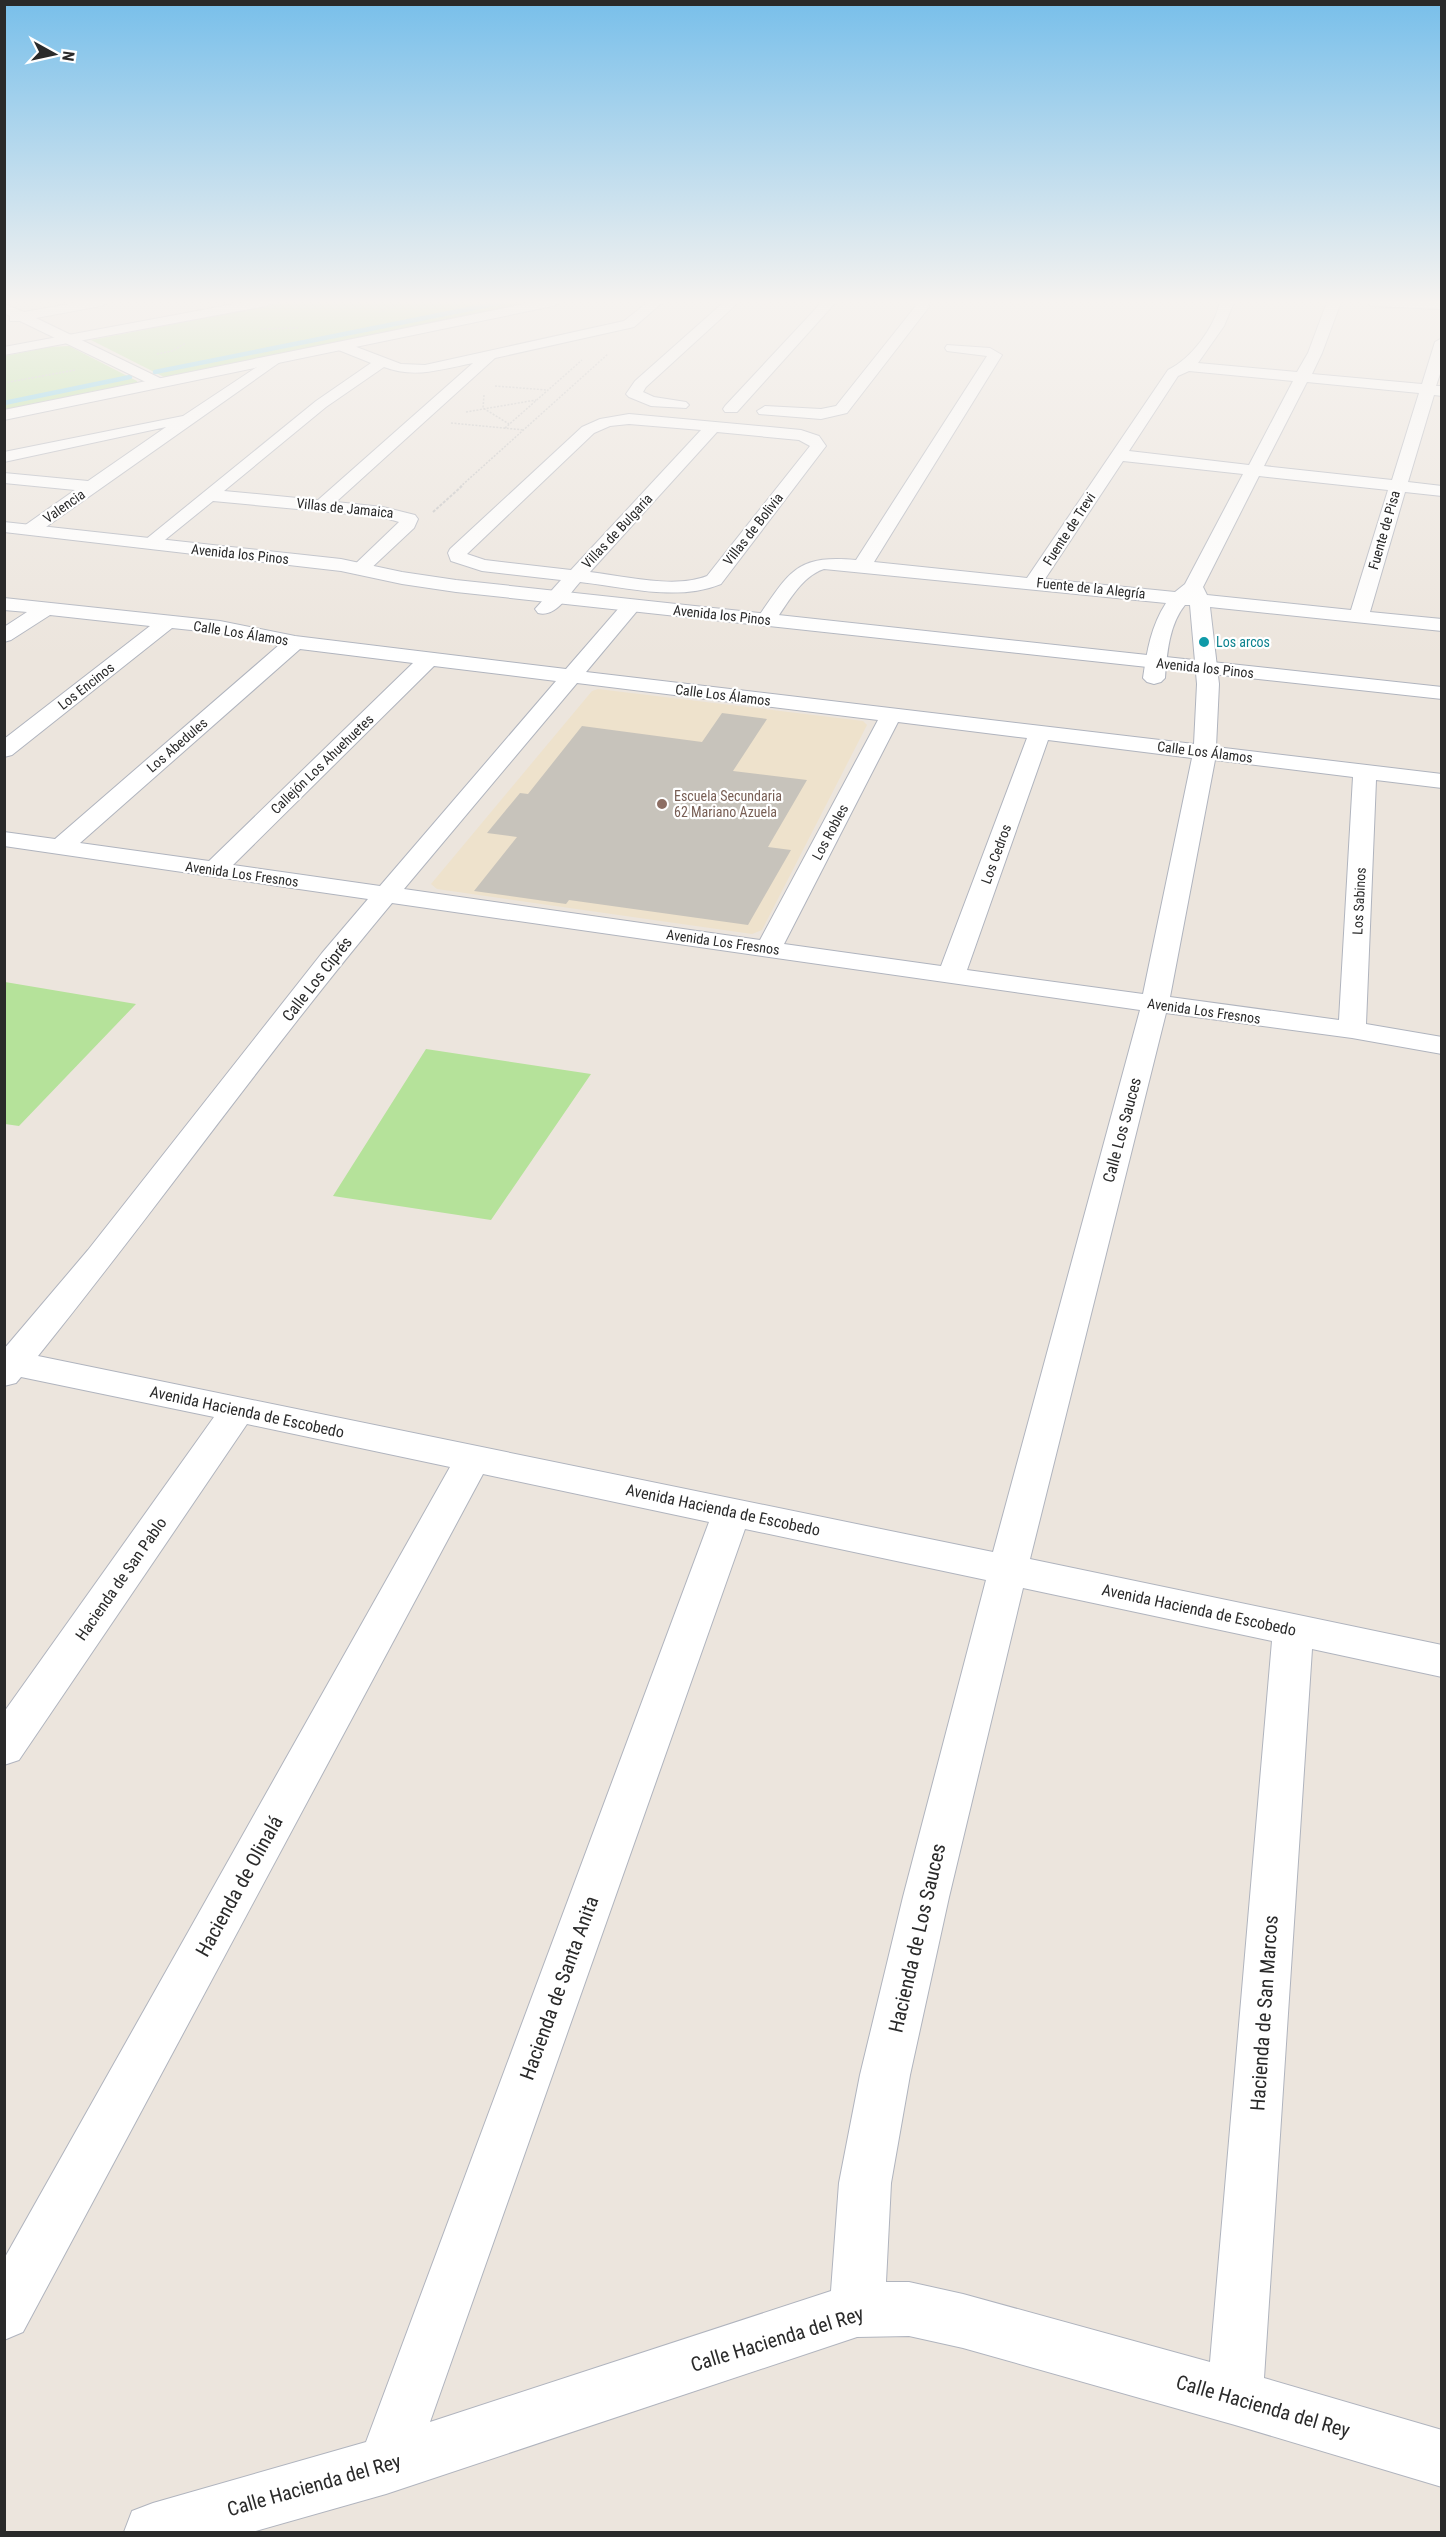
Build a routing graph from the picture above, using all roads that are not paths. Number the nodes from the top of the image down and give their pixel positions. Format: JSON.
{"nodes":[{"id":1,"x":176,"y":420,"type":"edge"},
{"id":2,"x":187,"y":420,"type":"edge"},
{"id":3,"x":301,"y":420,"type":"edge"},
{"id":4,"x":425,"y":420,"type":"edge"},
{"id":5,"x":622,"y":420,"type":"edge"},
{"id":6,"x":644,"y":420,"type":"edge"},
{"id":7,"x":954,"y":420,"type":"edge"},
{"id":8,"x":1140,"y":420,"type":"edge"},
{"id":9,"x":1278,"y":420,"type":"edge"},
{"id":10,"x":1422,"y":420,"type":"edge"},
{"id":11,"x":713,"y":427,"type":"junction"},
{"id":12,"x":1117,"y":455,"type":"junction"},
{"id":13,"x":4,"y":457,"type":"edge"},
{"id":14,"x":1252,"y":470,"type":"junction"},
{"id":15,"x":4,"y":478,"type":"edge"},
{"id":16,"x":92,"y":487,"type":"junction"},
{"id":17,"x":1396,"y":487,"type":"junction"},
{"id":18,"x":1442,"y":491,"type":"edge"},
{"id":19,"x":209,"y":495,"type":"junction"},
{"id":20,"x":323,"y":505,"type":"junction"},
{"id":21,"x":4,"y":527,"type":"edge"},
{"id":22,"x":30,"y":530,"type":"junction"},
{"id":23,"x":149,"y":544,"type":"junction"},
{"id":24,"x":4,"y":546,"type":"edge"},
{"id":25,"x":131,"y":559,"type":"junction"},
{"id":26,"x":862,"y":566,"type":"junction"},
{"id":27,"x":575,"y":576,"type":"junction"},
{"id":28,"x":280,"y":578,"type":"dead end"},
{"id":29,"x":357,"y":578,"type":"junction"},
{"id":30,"x":1034,"y":582,"type":"junction"},
{"id":31,"x":1190,"y":595,"type":"junction"},
{"id":32,"x":550,"y":603,"type":"junction"},
{"id":33,"x":4,"y":604,"type":"edge"},
{"id":34,"x":45,"y":609,"type":"junction"},
{"id":35,"x":627,"y":611,"type":"junction"},
{"id":36,"x":1359,"y":616,"type":"junction"},
{"id":37,"x":766,"y":620,"type":"junction"},
{"id":38,"x":167,"y":622,"type":"junction"},
{"id":39,"x":1442,"y":626,"type":"edge"},
{"id":40,"x":4,"y":636,"type":"edge"},
{"id":41,"x":295,"y":642,"type":"junction"},
{"id":42,"x":429,"y":659,"type":"junction"},
{"id":43,"x":1155,"y":670,"type":"junction"},
{"id":44,"x":571,"y":676,"type":"junction"},
{"id":45,"x":1208,"y":676,"type":"junction"},
{"id":46,"x":1442,"y":693,"type":"edge"},
{"id":47,"x":1442,"y":710,"type":"edge"},
{"id":48,"x":891,"y":715,"type":"junction"},
{"id":49,"x":1040,"y":733,"type":"junction"},
{"id":50,"x":4,"y":750,"type":"edge"},
{"id":51,"x":1205,"y":752,"type":"junction"},
{"id":52,"x":1365,"y":772,"type":"junction"},
{"id":53,"x":1442,"y":781,"type":"edge"},
{"id":54,"x":4,"y":839,"type":"edge"},
{"id":55,"x":60,"y":847,"type":"junction"},
{"id":56,"x":214,"y":870,"type":"junction"},
{"id":57,"x":385,"y":895,"type":"junction"},
{"id":58,"x":769,"y":948,"type":"junction"},
{"id":59,"x":951,"y":976,"type":"junction"},
{"id":60,"x":1155,"y":1004,"type":"junction"},
{"id":61,"x":1352,"y":1030,"type":"junction"},
{"id":62,"x":1442,"y":1046,"type":"edge"},
{"id":63,"x":8,"y":1366,"type":"edge"},
{"id":64,"x":237,"y":1411,"type":"junction"},
{"id":65,"x":473,"y":1459,"type":"junction"},
{"id":66,"x":732,"y":1511,"type":"junction"},
{"id":67,"x":1008,"y":1570,"type":"junction"},
{"id":68,"x":1293,"y":1629,"type":"junction"},
{"id":69,"x":1442,"y":1661,"type":"edge"},
{"id":70,"x":4,"y":1747,"type":"edge"},
{"id":71,"x":857,"y":2310,"type":"junction"},
{"id":72,"x":4,"y":2313,"type":"edge"},
{"id":73,"x":1235,"y":2397,"type":"junction"},
{"id":74,"x":1442,"y":2459,"type":"edge"},
{"id":75,"x":386,"y":2464,"type":"junction"},
{"id":76,"x":153,"y":2532,"type":"edge"}],
"edges":[{"from":1,"to":13,"type":"street"},
{"from":2,"to":16,"type":"street","name":"Valencia"},
{"from":3,"to":19,"type":"street"},
{"from":4,"to":20,"type":"street"},
{"from":5,"to":27,"type":"street","name":"Villas de Bolivia"},
{"from":6,"to":11,"type":"street","name":"Villas de Bolivia"},
{"from":7,"to":26,"type":"street"},
{"from":8,"to":12,"type":"street","name":"Fuente de Trevi"},
{"from":9,"to":14,"type":"street"},
{"from":10,"to":17,"type":"street","name":"Fuente de Pisa"},
{"from":11,"to":27,"type":"street","name":"Villas de Bulgaria"},
{"from":11,"to":27,"type":"street","name":"Villas de Bolivia"},
{"from":12,"to":14,"type":"street"},
{"from":12,"to":30,"type":"street","name":"Fuente de Trevi"},
{"from":14,"to":17,"type":"street"},
{"from":14,"to":31,"type":"street"},
{"from":15,"to":16,"type":"street"},
{"from":16,"to":22,"type":"street","name":"Valencia"},
{"from":17,"to":18,"type":"street"},
{"from":17,"to":36,"type":"street","name":"Fuente de Pisa"},
{"from":19,"to":20,"type":"street","name":"Villas de Jamaica"},
{"from":19,"to":23,"type":"street"},
{"from":20,"to":29,"type":"street","name":"Villas de Jamaica"},
{"from":21,"to":22,"type":"street","name":"Avenida los Pinos"},
{"from":22,"to":23,"type":"street","name":"Avenida los Pinos"},
{"from":23,"to":25,"type":"street"},
{"from":23,"to":29,"type":"street","name":"Avenida los Pinos"},
{"from":24,"to":25,"type":"street","name":"Avenida los Pinos"},
{"from":25,"to":28,"type":"street","name":"Avenida los Pinos"},
{"from":26,"to":30,"type":"street","name":"Fuente de la Alegría"},
{"from":26,"to":37,"type":"street","name":"Fuente de la Alegría"},
{"from":27,"to":32,"type":"street","name":"Villas de Bulgaria"},
{"from":29,"to":32,"type":"street","name":"Avenida los Pinos"},
{"from":30,"to":31,"type":"street","name":"Fuente de la Alegría"},
{"from":31,"to":36,"type":"street","name":"Fuente de la Alegría"},
{"from":31,"to":43,"type":"street"},
{"from":31,"to":45,"type":"street","name":"Calle Los Sauces"},
{"from":32,"to":35,"type":"street","name":"Avenida los Pinos"},
{"from":33,"to":34,"type":"street","name":"Calle Los Álamos"},
{"from":34,"to":38,"type":"street","name":"Calle Los Álamos"},
{"from":34,"to":40,"type":"street"},
{"from":35,"to":37,"type":"street","name":"Avenida los Pinos"},
{"from":35,"to":43,"type":"street","name":"Avenida los Pinos"},
{"from":35,"to":44,"type":"street","name":"Calle Los Ciprés"},
{"from":36,"to":39,"type":"street","name":"Fuente de la Alegría"},
{"from":37,"to":43,"type":"street","name":"Avenida los Pinos"},
{"from":38,"to":41,"type":"street","name":"Calle Los Álamos"},
{"from":38,"to":50,"type":"street","name":"Los Encinos"},
{"from":41,"to":42,"type":"street","name":"Calle Los Álamos"},
{"from":41,"to":55,"type":"street","name":"Los Abedules"},
{"from":42,"to":44,"type":"street","name":"Calle Los Álamos"},
{"from":42,"to":56,"type":"street","name":"Callejón Los Ahuehuetes"},
{"from":43,"to":45,"type":"street","name":"Avenida los Pinos"},
{"from":44,"to":48,"type":"street","name":"Calle Los Álamos"},
{"from":44,"to":57,"type":"street","name":"Calle Los Ciprés"},
{"from":45,"to":46,"type":"street","name":"Avenida los Pinos"},
{"from":45,"to":47,"type":"street","name":"Avenida los Pinos"},
{"from":45,"to":51,"type":"street","name":"Calle Los Sauces"},
{"from":48,"to":49,"type":"street","name":"Calle Los Álamos"},
{"from":48,"to":58,"type":"street","name":"Los Robles"},
{"from":49,"to":51,"type":"street","name":"Calle Los Álamos"},
{"from":49,"to":59,"type":"street","name":"Los Cedros"},
{"from":51,"to":52,"type":"street","name":"Calle Los Álamos"},
{"from":51,"to":60,"type":"street","name":"Calle Los Sauces"},
{"from":52,"to":53,"type":"street","name":"Calle Los Álamos"},
{"from":52,"to":61,"type":"street","name":"Los Sabinos"},
{"from":54,"to":55,"type":"street","name":"Avenida Los Fresnos"},
{"from":55,"to":56,"type":"street","name":"Avenida Los Fresnos"},
{"from":56,"to":57,"type":"street","name":"Avenida Los Fresnos"},
{"from":57,"to":58,"type":"street","name":"Avenida Los Fresnos"},
{"from":57,"to":63,"type":"street","name":"Calle Los Ciprés"},
{"from":58,"to":59,"type":"street","name":"Avenida Los Fresnos"},
{"from":59,"to":60,"type":"street","name":"Avenida Los Fresnos"},
{"from":60,"to":61,"type":"street","name":"Avenida Los Fresnos"},
{"from":60,"to":67,"type":"street","name":"Calle Los Sauces"},
{"from":61,"to":62,"type":"street","name":"Avenida Los Fresnos"},
{"from":63,"to":64,"type":"street","name":"Avenida Hacienda de Escobedo"},
{"from":64,"to":65,"type":"street","name":"Avenida Hacienda de Escobedo"},
{"from":64,"to":70,"type":"street","name":"Hacienda de San Pablo"},
{"from":65,"to":66,"type":"street","name":"Avenida Hacienda de Escobedo"},
{"from":65,"to":72,"type":"street","name":"Hacienda de Olinalá"},
{"from":66,"to":67,"type":"street","name":"Avenida Hacienda de Escobedo"},
{"from":66,"to":75,"type":"street","name":"Hacienda de Santa Anita"},
{"from":67,"to":68,"type":"street","name":"Avenida Hacienda de Escobedo"},
{"from":67,"to":71,"type":"street","name":"Hacienda de Los Sauces"},
{"from":68,"to":69,"type":"street","name":"Avenida Hacienda de Escobedo"},
{"from":68,"to":73,"type":"street","name":"Hacienda de San Marcos"},
{"from":71,"to":73,"type":"street","name":"Calle Hacienda del Rey"},
{"from":71,"to":75,"type":"street","name":"Calle Hacienda del Rey"},
{"from":73,"to":74,"type":"street","name":"Calle Hacienda del Rey"},
{"from":75,"to":76,"type":"street","name":"Calle Hacienda del Rey"}]}
